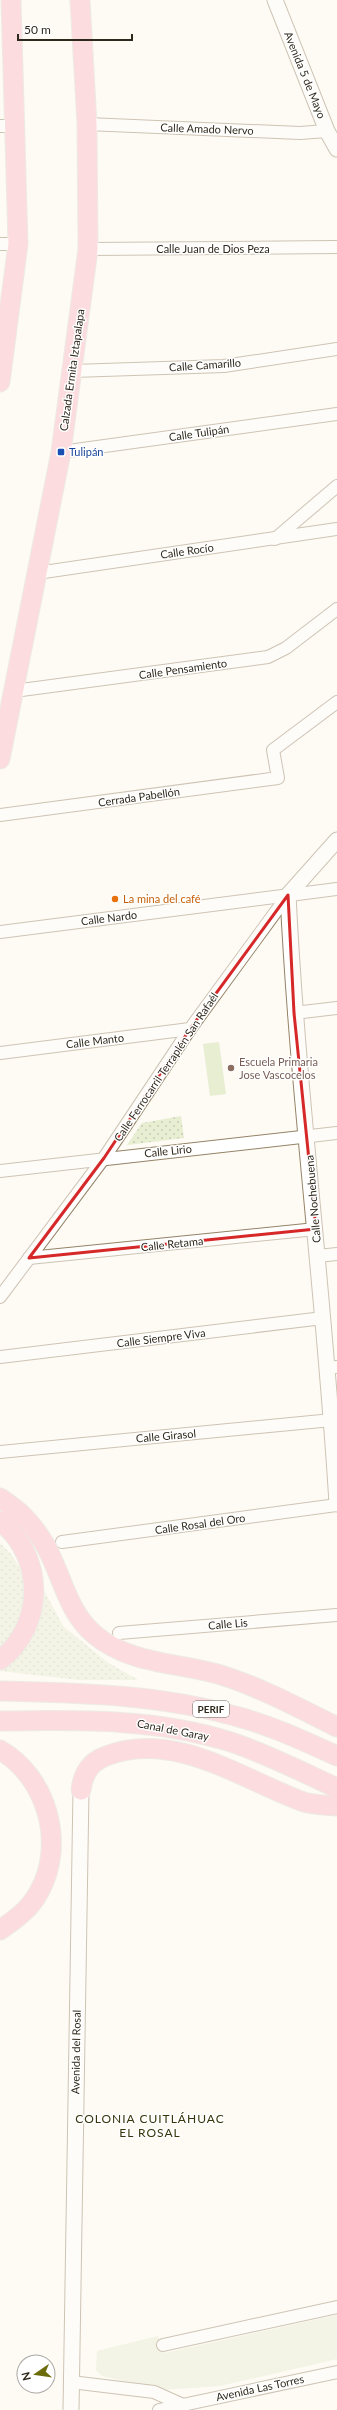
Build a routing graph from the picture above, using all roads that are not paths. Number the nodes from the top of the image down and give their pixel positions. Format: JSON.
{"nodes":[{"id":1,"x":11,"y":0,"type":"edge"},
{"id":2,"x":80,"y":0,"type":"edge"},
{"id":3,"x":275,"y":0,"type":"edge"},
{"id":4,"x":87,"y":124,"type":"junction"},
{"id":5,"x":7,"y":126,"type":"edge"},
{"id":6,"x":327,"y":131,"type":"junction"},
{"id":7,"x":337,"y":149,"type":"edge"},
{"id":8,"x":9,"y":244,"type":"edge"},
{"id":9,"x":337,"y":247,"type":"edge"},
{"id":10,"x":88,"y":249,"type":"junction"},
{"id":11,"x":337,"y":349,"type":"edge"},
{"id":12,"x":73,"y":371,"type":"junction"},
{"id":13,"x":1,"y":372,"type":"edge"},
{"id":14,"x":337,"y":414,"type":"edge"},
{"id":15,"x":61,"y":452,"type":"junction"},
{"id":16,"x":337,"y":486,"type":"edge"},
{"id":17,"x":337,"y":529,"type":"edge"},
{"id":18,"x":275,"y":538,"type":"junction"},
{"id":19,"x":38,"y":573,"type":"junction"},
{"id":20,"x":337,"y":609,"type":"edge"},
{"id":21,"x":14,"y":691,"type":"junction"},
{"id":22,"x":337,"y":702,"type":"edge"},
{"id":23,"x":0,"y":759,"type":"edge"},
{"id":24,"x":0,"y":816,"type":"edge"},
{"id":25,"x":337,"y":840,"type":"edge"},
{"id":26,"x":337,"y":889,"type":"edge"},
{"id":27,"x":288,"y":895,"type":"junction"},
{"id":28,"x":0,"y":932,"type":"edge"},
{"id":29,"x":337,"y":1008,"type":"edge"},
{"id":30,"x":294,"y":1013,"type":"junction"},
{"id":31,"x":190,"y":1029,"type":"junction"},
{"id":32,"x":0,"y":1053,"type":"edge"},
{"id":33,"x":337,"y":1133,"type":"edge"},
{"id":34,"x":307,"y":1136,"type":"junction"},
{"id":35,"x":104,"y":1158,"type":"junction"},
{"id":36,"x":0,"y":1171,"type":"edge"},
{"id":37,"x":316,"y":1229,"type":"junction"},
{"id":38,"x":337,"y":1254,"type":"edge"},
{"id":39,"x":318,"y":1256,"type":"junction"},
{"id":40,"x":29,"y":1258,"type":"junction"},
{"id":41,"x":0,"y":1297,"type":"edge"},
{"id":42,"x":323,"y":1318,"type":"junction"},
{"id":43,"x":0,"y":1357,"type":"edge"},
{"id":44,"x":332,"y":1367,"type":"edge"},
{"id":45,"x":332,"y":1420,"type":"junction"},
{"id":46,"x":0,"y":1452,"type":"edge"},
{"id":47,"x":0,"y":1498,"type":"edge"},
{"id":48,"x":337,"y":1504,"type":"edge"},
{"id":49,"x":6,"y":1526,"type":"edge"},
{"id":50,"x":62,"y":1542,"type":"dead end"},
{"id":51,"x":337,"y":1615,"type":"edge"},
{"id":52,"x":119,"y":1633,"type":"dead end"},
{"id":53,"x":0,"y":1660,"type":"edge"},
{"id":54,"x":0,"y":1692,"type":"edge"},
{"id":55,"x":0,"y":1721,"type":"edge"},
{"id":56,"x":337,"y":1727,"type":"edge"},
{"id":57,"x":0,"y":1750,"type":"edge"},
{"id":58,"x":337,"y":1756,"type":"edge"},
{"id":59,"x":337,"y":1788,"type":"edge"},
{"id":60,"x":81,"y":1790,"type":"joint"},
{"id":61,"x":337,"y":1806,"type":"edge"},
{"id":62,"x":0,"y":1930,"type":"edge"},
{"id":63,"x":337,"y":2307,"type":"edge"},
{"id":64,"x":163,"y":2345,"type":"dead end"},
{"id":65,"x":337,"y":2372,"type":"edge"},
{"id":66,"x":71,"y":2382,"type":"junction"},
{"id":67,"x":183,"y":2405,"type":"junction"},
{"id":68,"x":71,"y":2410,"type":"edge"},
{"id":69,"x":159,"y":2410,"type":"edge"}],
"edges":[{"from":1,"to":5,"type":"main road"},
{"from":2,"to":4,"type":"main road","name":"Calzada Ermita Iztapalapa"},
{"from":3,"to":6,"type":"street","name":"Avenida 5 de Mayo"},
{"from":4,"to":6,"type":"street","name":"Calle Amado Nervo"},
{"from":4,"to":10,"type":"main road","name":"Calzada Ermita Iztapalapa"},
{"from":5,"to":8,"type":"main road"},
{"from":6,"to":7,"type":"street","name":"Avenida 5 de Mayo"},
{"from":8,"to":13,"type":"main road"},
{"from":9,"to":10,"type":"street","name":"Calle Juan de Dios Peza"},
{"from":10,"to":12,"type":"main road","name":"Calzada Ermita Iztapalapa"},
{"from":11,"to":12,"type":"street","name":"Calle Camarillo"},
{"from":12,"to":15,"type":"main road","name":"Calzada Ermita Iztapalapa"},
{"from":14,"to":15,"type":"street","name":"Calle Tulipán"},
{"from":15,"to":19,"type":"main road","name":"Calzada Ermita Iztapalapa"},
{"from":16,"to":18,"type":"street"},
{"from":17,"to":18,"type":"street","name":"Calle Rocío"},
{"from":18,"to":19,"type":"street","name":"Calle Rocío"},
{"from":19,"to":21,"type":"main road","name":"Calzada Ermita Iztapalapa"},
{"from":20,"to":21,"type":"street","name":"Calle Pensamiento"},
{"from":21,"to":23,"type":"main road","name":"Calzada Ermita Iztapalapa"},
{"from":22,"to":24,"type":"street","name":"Cerrada Pabellón"},
{"from":25,"to":27,"type":"street","name":"Calle Ferrocarril Terraplén San Rafaél"},
{"from":26,"to":27,"type":"street","name":"Calle Nardo"},
{"from":27,"to":28,"type":"street","name":"Calle Nardo"},
{"from":27,"to":30,"type":"street","name":"Calle Nochebuena"},
{"from":27,"to":31,"type":"street","name":"Calle Ferrocarril Terraplén San Rafaél"},
{"from":29,"to":30,"type":"street"},
{"from":30,"to":34,"type":"street","name":"Calle Nochebuena"},
{"from":31,"to":32,"type":"street","name":"Calle Manto"},
{"from":31,"to":35,"type":"street","name":"Calle Ferrocarril Terraplén San Rafaél"},
{"from":33,"to":34,"type":"street","name":"Calle Lirio"},
{"from":34,"to":35,"type":"street","name":"Calle Lirio"},
{"from":34,"to":37,"type":"street","name":"Calle Nochebuena"},
{"from":35,"to":36,"type":"street","name":"Calle Lirio"},
{"from":35,"to":40,"type":"street","name":"Calle Ferrocarril Terraplén San Rafaél"},
{"from":37,"to":39,"type":"street","name":"Calle Nochebuena"},
{"from":37,"to":40,"type":"street","name":"Calle Retama"},
{"from":38,"to":39,"type":"street"},
{"from":39,"to":42,"type":"street","name":"Calle Nochebuena"},
{"from":40,"to":41,"type":"street","name":"Calle Ferrocarril Terraplén San Rafaél"},
{"from":42,"to":43,"type":"street","name":"Calle Siempre Viva"},
{"from":42,"to":44,"type":"street","name":"Calle Nochebuena"},
{"from":44,"to":45,"type":"street","name":"Calle Nochebuena"},
{"from":45,"to":46,"type":"street","name":"Calle Girasol"},
{"from":45,"to":48,"type":"street","name":"Calle Nochebuena"},
{"from":47,"to":56,"type":"main road"},
{"from":48,"to":50,"type":"street","name":"Calle Rosal del Oro"},
{"from":49,"to":53,"type":"main road"},
{"from":51,"to":52,"type":"street","name":"Calle Lis"},
{"from":54,"to":58,"type":"main road","number":"PERIF"},
{"from":55,"to":59,"type":"main road","name":"Canal de Garay","number":"PERIF"},
{"from":57,"to":62,"type":"main road"},
{"from":60,"to":61,"type":"main road"},
{"from":60,"to":66,"type":"street","name":"Avenida del Rosal"},
{"from":63,"to":64,"type":"street"},
{"from":65,"to":67,"type":"street","name":"Avenida Las Torres"},
{"from":66,"to":67,"type":"street"},
{"from":66,"to":68,"type":"street","name":"Avenida del Rosal"},
{"from":67,"to":69,"type":"street","name":"Avenida Las Torres"}]}
